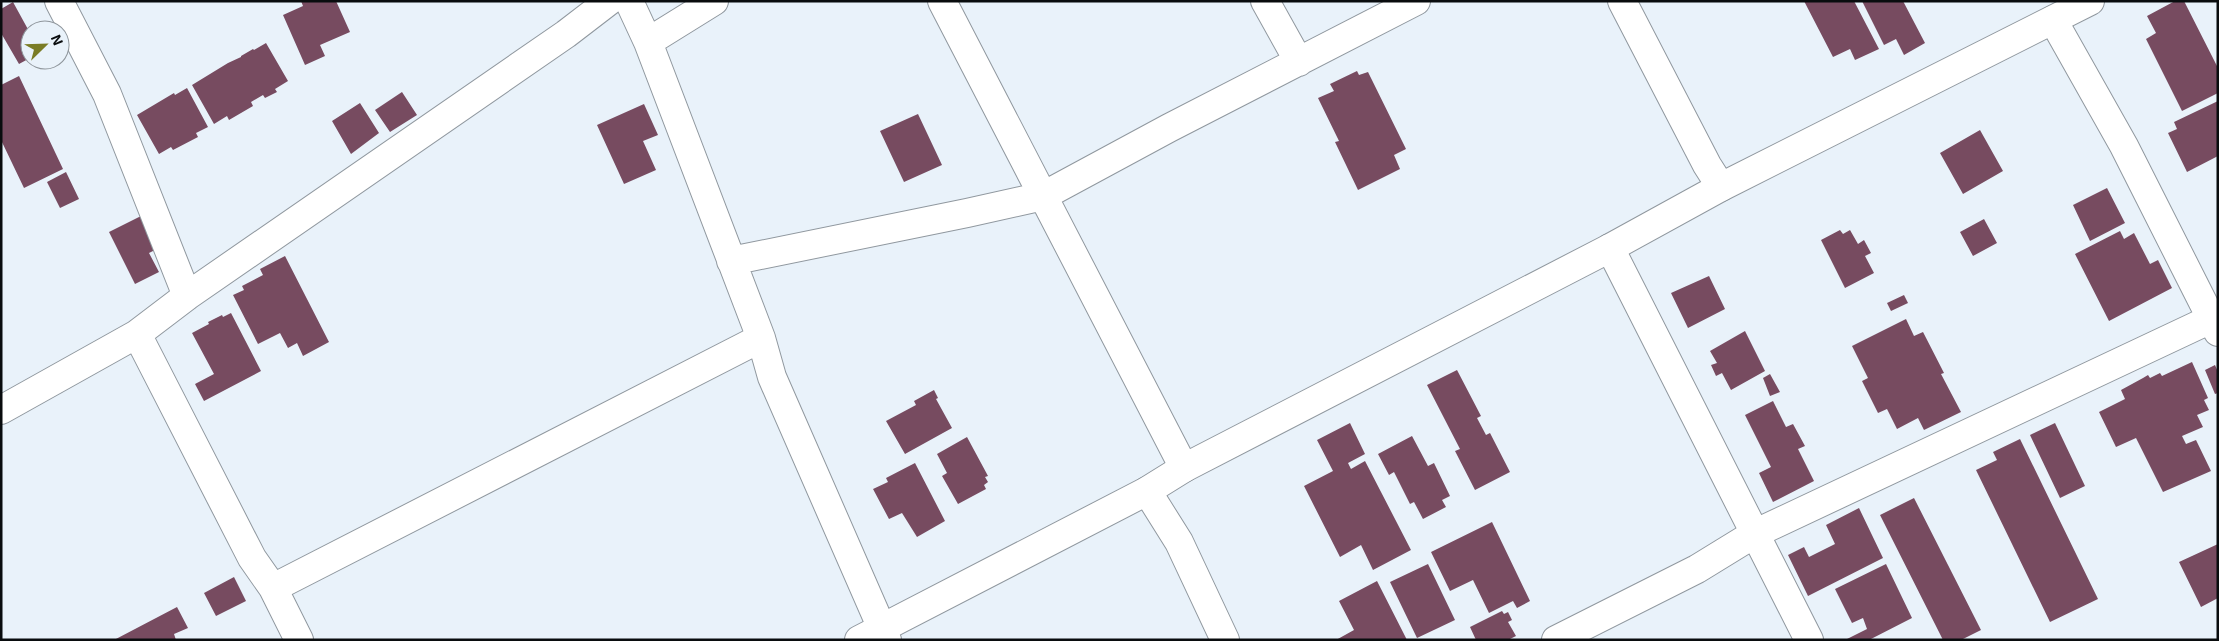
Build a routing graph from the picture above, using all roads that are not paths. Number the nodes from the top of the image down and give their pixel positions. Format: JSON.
{"nodes":[{"id":1,"x":58,"y":1,"type":"edge"},
{"id":2,"x":610,"y":1,"type":"edge"},
{"id":3,"x":629,"y":1,"type":"edge"},
{"id":4,"x":714,"y":1,"type":"edge"},
{"id":5,"x":942,"y":1,"type":"edge"},
{"id":6,"x":1265,"y":1,"type":"edge"},
{"id":7,"x":1416,"y":1,"type":"edge"},
{"id":8,"x":1622,"y":1,"type":"edge"},
{"id":9,"x":2090,"y":1,"type":"edge"},
{"id":10,"x":2053,"y":20,"type":"junction"},
{"id":11,"x":648,"y":42,"type":"junction"},
{"id":12,"x":1298,"y":62,"type":"junction"},
{"id":13,"x":1721,"y":187,"type":"junction"},
{"id":14,"x":1043,"y":196,"type":"junction"},
{"id":15,"x":1610,"y":248,"type":"junction"},
{"id":16,"x":731,"y":261,"type":"junction"},
{"id":17,"x":187,"y":296,"type":"junction"},
{"id":18,"x":2215,"y":326,"type":"edge"},
{"id":19,"x":137,"y":334,"type":"junction"},
{"id":20,"x":761,"y":338,"type":"junction"},
{"id":21,"x":1,"y":410,"type":"edge"},
{"id":22,"x":1184,"y":468,"type":"junction"},
{"id":23,"x":1147,"y":491,"type":"junction"},
{"id":24,"x":1754,"y":534,"type":"junction"},
{"id":25,"x":273,"y":588,"type":"junction"},
{"id":26,"x":876,"y":636,"type":"edge"},
{"id":27,"x":299,"y":640,"type":"edge"},
{"id":28,"x":1225,"y":640,"type":"edge"},
{"id":29,"x":1556,"y":640,"type":"edge"},
{"id":30,"x":1809,"y":640,"type":"edge"}],
"edges":[{"from":1,"to":17,"type":"street"},
{"from":2,"to":17,"type":"street"},
{"from":3,"to":11,"type":"street"},
{"from":4,"to":11,"type":"street"},
{"from":5,"to":14,"type":"street"},
{"from":6,"to":12,"type":"street"},
{"from":7,"to":12,"type":"street"},
{"from":8,"to":13,"type":"street"},
{"from":9,"to":10,"type":"street"},
{"from":10,"to":13,"type":"street"},
{"from":10,"to":18,"type":"street"},
{"from":11,"to":16,"type":"street"},
{"from":12,"to":14,"type":"street"},
{"from":13,"to":15,"type":"street"},
{"from":14,"to":16,"type":"street"},
{"from":14,"to":22,"type":"street"},
{"from":15,"to":22,"type":"street"},
{"from":15,"to":24,"type":"street"},
{"from":16,"to":20,"type":"street"},
{"from":17,"to":19,"type":"street"},
{"from":18,"to":24,"type":"street"},
{"from":19,"to":21,"type":"street"},
{"from":19,"to":25,"type":"street"},
{"from":20,"to":25,"type":"street"},
{"from":20,"to":26,"type":"street"},
{"from":22,"to":23,"type":"street"},
{"from":23,"to":26,"type":"street"},
{"from":23,"to":28,"type":"street"},
{"from":24,"to":29,"type":"street"},
{"from":24,"to":30,"type":"street"},
{"from":25,"to":27,"type":"street"}]}
